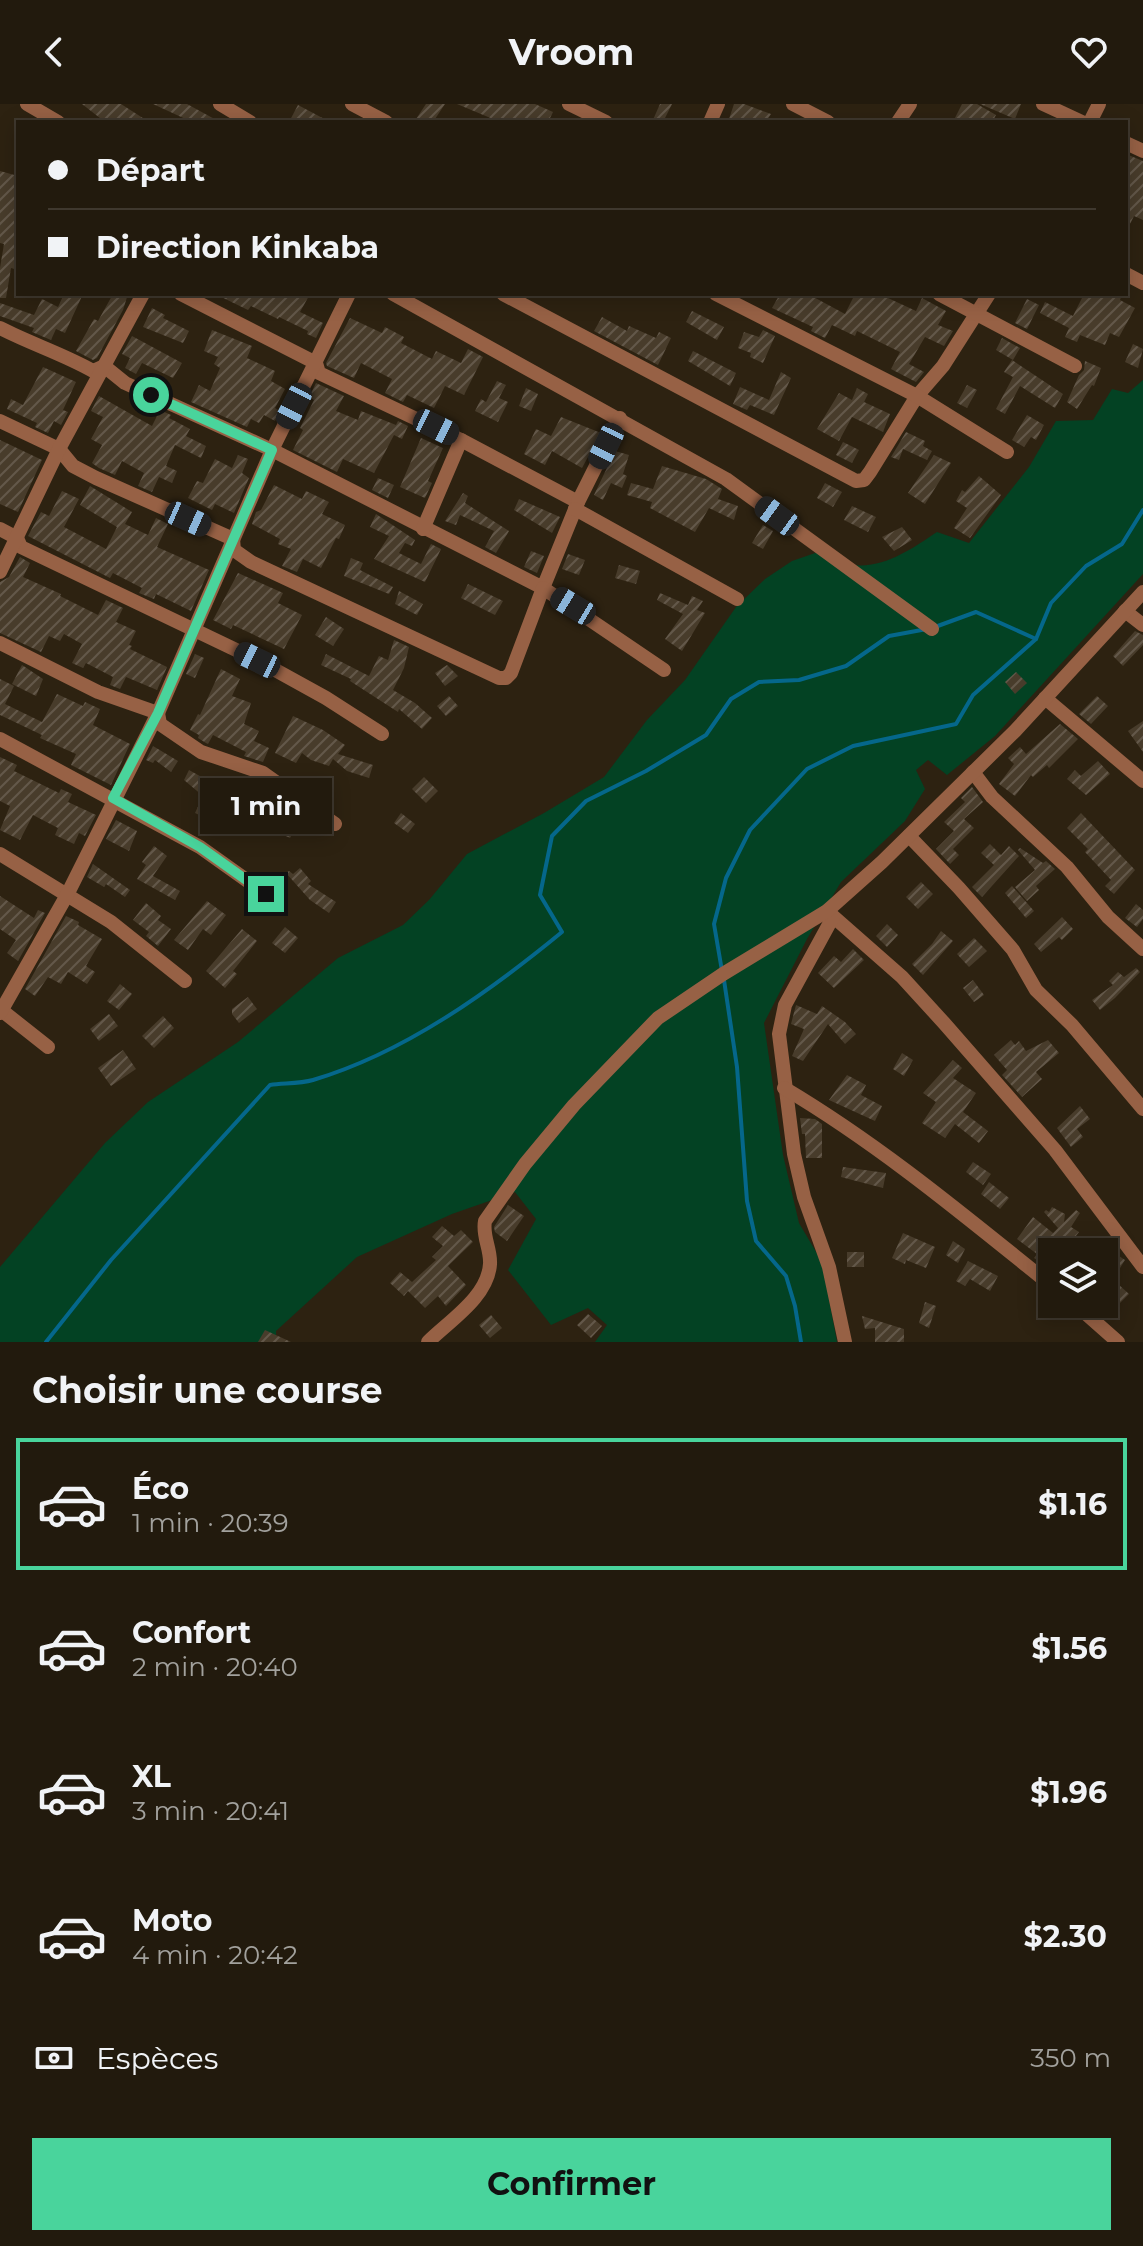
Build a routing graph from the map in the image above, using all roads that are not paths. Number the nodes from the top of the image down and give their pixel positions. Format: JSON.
{"nodes":[{"id":1,"x":27,"y":104,"type":"edge"},
{"id":2,"x":220,"y":104,"type":"edge"},
{"id":3,"x":354,"y":104,"type":"edge"},
{"id":4,"x":569,"y":104,"type":"edge"},
{"id":5,"x":793,"y":104,"type":"edge"},
{"id":6,"x":1043,"y":104,"type":"edge"},
{"id":7,"x":55,"y":120,"type":"edge"},
{"id":8,"x":247,"y":120,"type":"edge"},
{"id":9,"x":382,"y":120,"type":"edge"},
{"id":10,"x":602,"y":120,"type":"edge"},
{"id":11,"x":824,"y":120,"type":"edge"},
{"id":12,"x":1078,"y":120,"type":"edge"},
{"id":13,"x":142,"y":296,"type":"edge"},
{"id":14,"x":185,"y":296,"type":"edge"},
{"id":15,"x":348,"y":296,"type":"edge"},
{"id":16,"x":397,"y":296,"type":"edge"},
{"id":17,"x":507,"y":296,"type":"edge"},
{"id":18,"x":720,"y":296,"type":"edge"},
{"id":19,"x":943,"y":296,"type":"edge"},
{"id":20,"x":988,"y":296,"type":"edge"},
{"id":21,"x":975,"y":314,"type":"junction"},
{"id":22,"x":0,"y":328,"type":"edge"},
{"id":23,"x":316,"y":363,"type":"junction"},
{"id":24,"x":104,"y":366,"type":"junction"},
{"id":25,"x":1075,"y":366,"type":"dead end"},
{"id":26,"x":917,"y":396,"type":"junction"},
{"id":27,"x":620,"y":418,"type":"junction"},
{"id":28,"x":0,"y":421,"type":"edge"},
{"id":29,"x":461,"y":440,"type":"junction"},
{"id":30,"x":59,"y":449,"type":"junction"},
{"id":31,"x":272,"y":450,"type":"junction"},
{"id":32,"x":1007,"y":452,"type":"dead end"},
{"id":33,"x":577,"y":505,"type":"junction"},
{"id":34,"x":0,"y":529,"type":"edge"},
{"id":35,"x":423,"y":529,"type":"junction"},
{"id":36,"x":17,"y":538,"type":"junction"},
{"id":37,"x":233,"y":539,"type":"junction"},
{"id":38,"x":0,"y":572,"type":"edge"},
{"id":39,"x":543,"y":588,"type":"junction"},
{"id":40,"x":1143,"y":592,"type":"edge"},
{"id":41,"x":737,"y":599,"type":"dead end"},
{"id":42,"x":1125,"y":611,"type":"junction"},
{"id":43,"x":1143,"y":625,"type":"edge"},
{"id":44,"x":194,"y":628,"type":"junction"},
{"id":45,"x":932,"y":629,"type":"dead end"},
{"id":46,"x":0,"y":643,"type":"edge"},
{"id":47,"x":664,"y":670,"type":"dead end"},
{"id":48,"x":1045,"y":698,"type":"junction"},
{"id":49,"x":158,"y":713,"type":"junction"},
{"id":50,"x":382,"y":734,"type":"dead end"},
{"id":51,"x":0,"y":739,"type":"edge"},
{"id":52,"x":973,"y":772,"type":"junction"},
{"id":53,"x":1143,"y":781,"type":"edge"},
{"id":54,"x":113,"y":798,"type":"junction"},
{"id":55,"x":335,"y":824,"type":"dead end"},
{"id":56,"x":909,"y":836,"type":"junction"},
{"id":57,"x":0,"y":854,"type":"edge"},
{"id":58,"x":266,"y":894,"type":"dead end"},
{"id":59,"x":67,"y":895,"type":"junction"},
{"id":60,"x":830,"y":914,"type":"junction"},
{"id":61,"x":1143,"y":949,"type":"edge"},
{"id":62,"x":185,"y":981,"type":"dead end"},
{"id":63,"x":1,"y":1011,"type":"edge"},
{"id":64,"x":48,"y":1047,"type":"dead end"},
{"id":65,"x":784,"y":1088,"type":"junction"},
{"id":66,"x":1143,"y":1109,"type":"edge"},
{"id":67,"x":1143,"y":1267,"type":"edge"},
{"id":68,"x":1038,"y":1275,"type":"edge"},
{"id":69,"x":1091,"y":1318,"type":"edge"},
{"id":70,"x":428,"y":1342,"type":"edge"},
{"id":71,"x":845,"y":1342,"type":"edge"},
{"id":72,"x":1118,"y":1342,"type":"edge"}],
"edges":[{"from":1,"to":7,"type":"street"},
{"from":2,"to":8,"type":"street"},
{"from":3,"to":9,"type":"street"},
{"from":4,"to":10,"type":"street"},
{"from":5,"to":11,"type":"street"},
{"from":6,"to":12,"type":"street"},
{"from":13,"to":24,"type":"street"},
{"from":14,"to":23,"type":"street"},
{"from":15,"to":23,"type":"street"},
{"from":16,"to":27,"type":"street"},
{"from":17,"to":26,"type":"street"},
{"from":18,"to":26,"type":"street"},
{"from":19,"to":21,"type":"street"},
{"from":20,"to":21,"type":"street"},
{"from":21,"to":25,"type":"street"},
{"from":21,"to":26,"type":"street"},
{"from":22,"to":24,"type":"street"},
{"from":23,"to":29,"type":"street"},
{"from":23,"to":31,"type":"street"},
{"from":24,"to":30,"type":"street"},
{"from":24,"to":31,"type":"street"},
{"from":26,"to":32,"type":"street"},
{"from":27,"to":33,"type":"street"},
{"from":27,"to":45,"type":"street"},
{"from":28,"to":30,"type":"street"},
{"from":29,"to":33,"type":"street"},
{"from":29,"to":35,"type":"street"},
{"from":30,"to":36,"type":"street"},
{"from":30,"to":37,"type":"street"},
{"from":31,"to":35,"type":"street"},
{"from":31,"to":37,"type":"street"},
{"from":33,"to":39,"type":"street"},
{"from":33,"to":41,"type":"street"},
{"from":34,"to":36,"type":"street"},
{"from":35,"to":39,"type":"street"},
{"from":36,"to":38,"type":"street"},
{"from":36,"to":44,"type":"street"},
{"from":37,"to":39,"type":"street"},
{"from":37,"to":44,"type":"street"},
{"from":39,"to":47,"type":"street"},
{"from":40,"to":42,"type":"street"},
{"from":42,"to":43,"type":"street"},
{"from":42,"to":48,"type":"street"},
{"from":44,"to":49,"type":"street"},
{"from":44,"to":50,"type":"street"},
{"from":46,"to":49,"type":"street"},
{"from":48,"to":52,"type":"street"},
{"from":48,"to":53,"type":"street"},
{"from":49,"to":54,"type":"street"},
{"from":49,"to":55,"type":"street"},
{"from":51,"to":54,"type":"street"},
{"from":52,"to":56,"type":"street"},
{"from":52,"to":61,"type":"street"},
{"from":54,"to":58,"type":"street"},
{"from":54,"to":59,"type":"street"},
{"from":56,"to":60,"type":"street"},
{"from":56,"to":66,"type":"street"},
{"from":57,"to":59,"type":"street"},
{"from":59,"to":62,"type":"street"},
{"from":59,"to":63,"type":"street"},
{"from":60,"to":65,"type":"street"},
{"from":60,"to":67,"type":"street"},
{"from":60,"to":70,"type":"street"},
{"from":63,"to":64,"type":"street"},
{"from":65,"to":68,"type":"street"},
{"from":65,"to":71,"type":"street"},
{"from":69,"to":72,"type":"street"}]}
